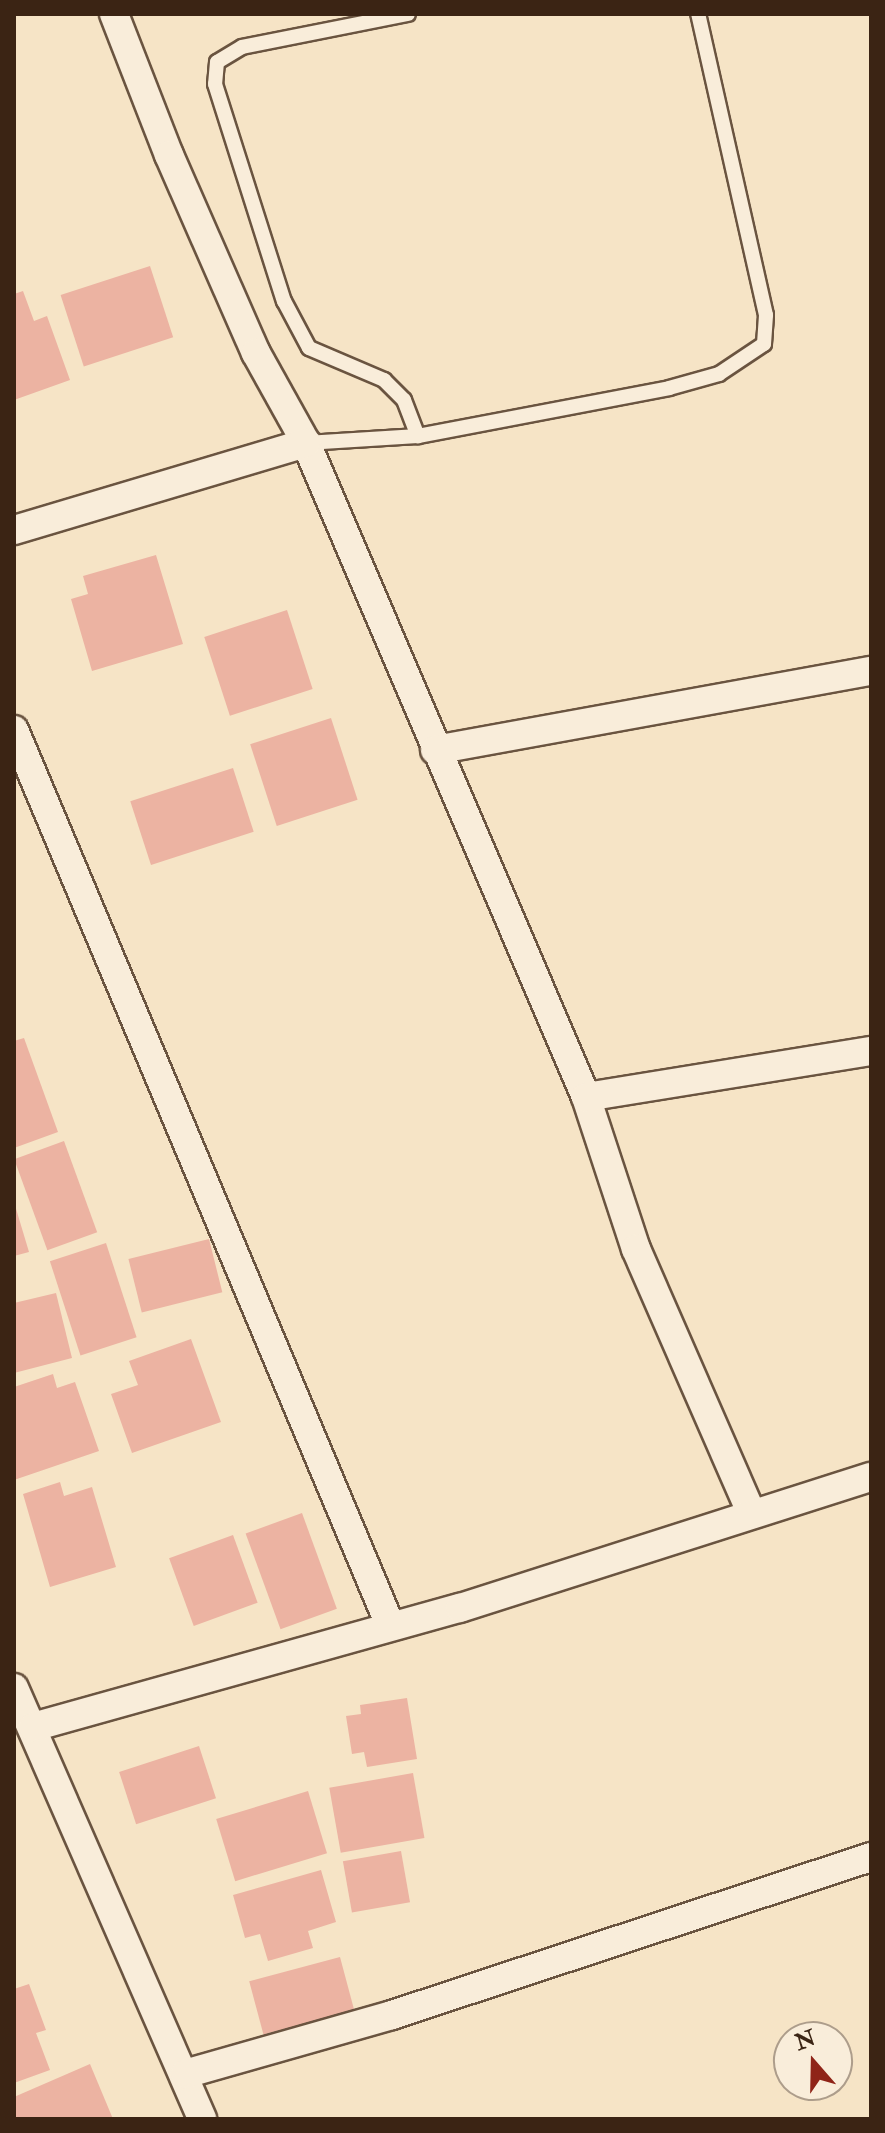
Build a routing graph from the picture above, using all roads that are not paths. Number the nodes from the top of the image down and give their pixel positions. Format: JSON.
{"nodes":[{"id":1,"x":114,"y":14,"type":"edge"},
{"id":2,"x":408,"y":14,"type":"edge"},
{"id":3,"x":698,"y":14,"type":"edge"},
{"id":4,"x":418,"y":436,"type":"junction"},
{"id":5,"x":306,"y":443,"type":"junction"},
{"id":6,"x":14,"y":530,"type":"edge"},
{"id":7,"x":871,"y":671,"type":"edge"},
{"id":8,"x":14,"y":730,"type":"edge"},
{"id":9,"x":435,"y":750,"type":"junction"},
{"id":10,"x":871,"y":1051,"type":"edge"},
{"id":11,"x":586,"y":1097,"type":"junction"},
{"id":12,"x":871,"y":1477,"type":"edge"},
{"id":13,"x":752,"y":1514,"type":"junction"},
{"id":14,"x":390,"y":1625,"type":"junction"},
{"id":15,"x":14,"y":1688,"type":"edge"},
{"id":16,"x":33,"y":1727,"type":"junction"},
{"id":17,"x":871,"y":1857,"type":"edge"},
{"id":18,"x":185,"y":2074,"type":"junction"},
{"id":19,"x":202,"y":2119,"type":"edge"}],
"edges":[{"from":1,"to":5,"type":"street"},
{"from":2,"to":4,"type":"lane"},
{"from":3,"to":4,"type":"lane"},
{"from":4,"to":5,"type":"lane"},
{"from":5,"to":6,"type":"street"},
{"from":5,"to":9,"type":"street"},
{"from":7,"to":9,"type":"street"},
{"from":8,"to":14,"type":"street"},
{"from":9,"to":11,"type":"street"},
{"from":10,"to":11,"type":"street"},
{"from":11,"to":13,"type":"street"},
{"from":12,"to":13,"type":"street"},
{"from":13,"to":14,"type":"street"},
{"from":14,"to":16,"type":"street"},
{"from":15,"to":16,"type":"street"},
{"from":16,"to":18,"type":"street"},
{"from":17,"to":18,"type":"street"},
{"from":18,"to":19,"type":"street"}]}
